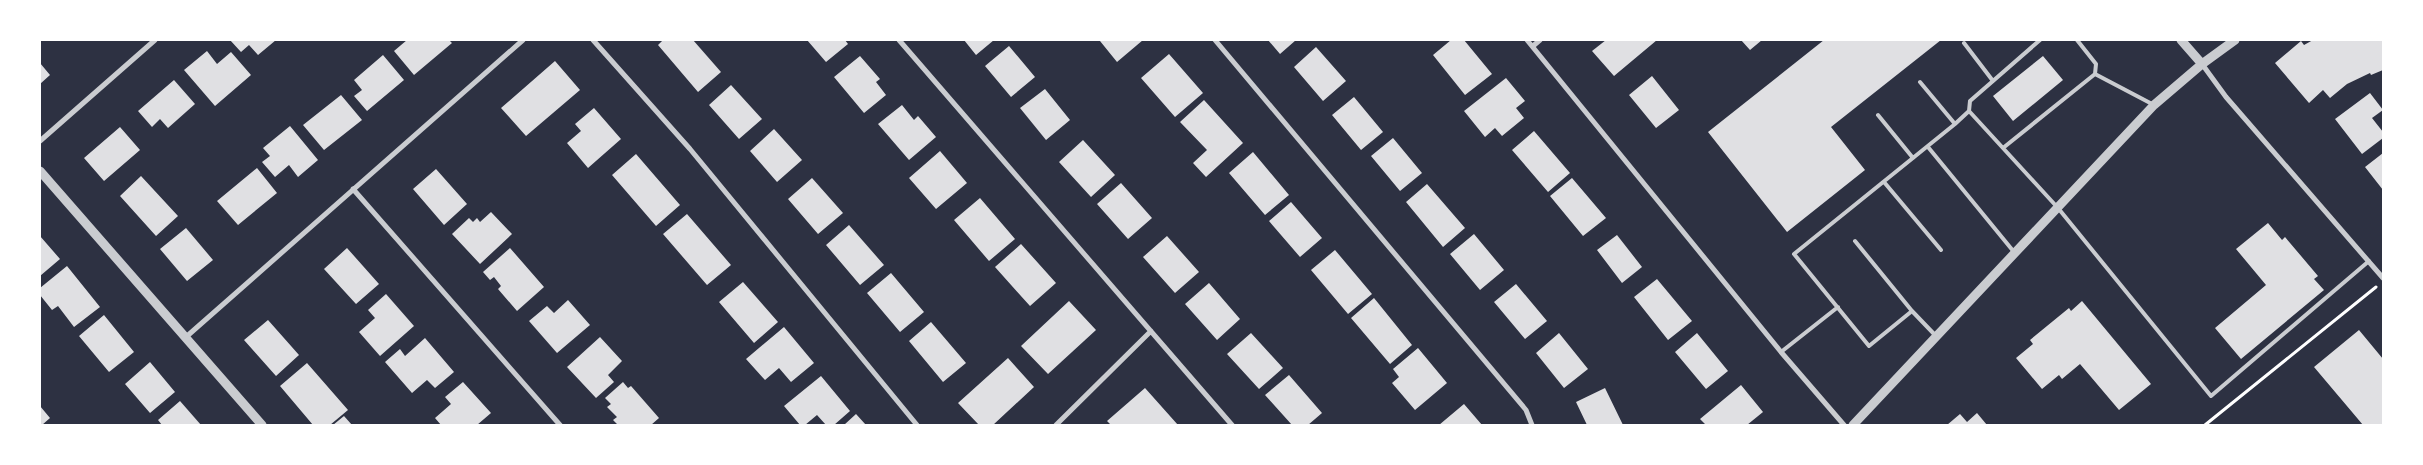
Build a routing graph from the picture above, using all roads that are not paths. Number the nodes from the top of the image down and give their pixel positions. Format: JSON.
{"nodes":[{"id":1,"x":155,"y":40,"type":"edge"},
{"id":2,"x":522,"y":40,"type":"edge"},
{"id":3,"x":593,"y":40,"type":"edge"},
{"id":4,"x":899,"y":40,"type":"edge"},
{"id":5,"x":1215,"y":40,"type":"edge"},
{"id":6,"x":1528,"y":40,"type":"edge"},
{"id":7,"x":1540,"y":40,"type":"edge"},
{"id":8,"x":2039,"y":40,"type":"edge"},
{"id":9,"x":2077,"y":40,"type":"edge"},
{"id":10,"x":2181,"y":40,"type":"edge"},
{"id":11,"x":2235,"y":40,"type":"edge"},
{"id":12,"x":1964,"y":43,"type":"dead end"},
{"id":13,"x":1533,"y":46,"type":"junction"},
{"id":14,"x":2202,"y":64,"type":"junction"},
{"id":15,"x":2094,"y":74,"type":"junction"},
{"id":16,"x":1920,"y":82,"type":"dead end"},
{"id":17,"x":1993,"y":82,"type":"junction"},
{"id":18,"x":2154,"y":105,"type":"junction"},
{"id":19,"x":1969,"y":111,"type":"junction"},
{"id":20,"x":1878,"y":115,"type":"dead end"},
{"id":21,"x":1955,"y":124,"type":"junction"},
{"id":22,"x":40,"y":141,"type":"edge"},
{"id":23,"x":1928,"y":147,"type":"junction"},
{"id":24,"x":2003,"y":148,"type":"junction"},
{"id":25,"x":1913,"y":158,"type":"junction"},
{"id":26,"x":40,"y":171,"type":"edge"},
{"id":27,"x":1884,"y":182,"type":"junction"},
{"id":28,"x":353,"y":188,"type":"junction"},
{"id":29,"x":2058,"y":208,"type":"junction"},
{"id":30,"x":1855,"y":241,"type":"dead end"},
{"id":31,"x":1941,"y":250,"type":"dead end"},
{"id":32,"x":2015,"y":253,"type":"junction"},
{"id":33,"x":2368,"y":261,"type":"junction"},
{"id":34,"x":2383,"y":278,"type":"edge"},
{"id":35,"x":1838,"y":307,"type":"junction"},
{"id":36,"x":1912,"y":311,"type":"junction"},
{"id":37,"x":1151,"y":331,"type":"junction"},
{"id":38,"x":186,"y":337,"type":"junction"},
{"id":39,"x":1937,"y":337,"type":"junction"},
{"id":40,"x":1781,"y":352,"type":"junction"},
{"id":41,"x":262,"y":425,"type":"edge"},
{"id":42,"x":560,"y":425,"type":"edge"},
{"id":43,"x":917,"y":425,"type":"edge"},
{"id":44,"x":1056,"y":425,"type":"edge"},
{"id":45,"x":1232,"y":425,"type":"edge"},
{"id":46,"x":1532,"y":425,"type":"edge"},
{"id":47,"x":1844,"y":425,"type":"edge"},
{"id":48,"x":1854,"y":425,"type":"edge"}],
"edges":[{"from":1,"to":22,"type":"street"},
{"from":2,"to":28,"type":"street"},
{"from":3,"to":43,"type":"street"},
{"from":4,"to":37,"type":"street"},
{"from":5,"to":46,"type":"street"},
{"from":6,"to":13,"type":"street"},
{"from":7,"to":13,"type":"street"},
{"from":8,"to":17,"type":"lane"},
{"from":9,"to":15,"type":"lane"},
{"from":10,"to":14,"type":"street"},
{"from":11,"to":14,"type":"street"},
{"from":12,"to":17,"type":"lane"},
{"from":13,"to":40,"type":"street"},
{"from":14,"to":18,"type":"street"},
{"from":14,"to":33,"type":"street"},
{"from":15,"to":18,"type":"lane"},
{"from":15,"to":24,"type":"lane"},
{"from":16,"to":21,"type":"lane"},
{"from":17,"to":19,"type":"lane"},
{"from":18,"to":29,"type":"street"},
{"from":19,"to":21,"type":"lane"},
{"from":19,"to":24,"type":"lane"},
{"from":20,"to":25,"type":"lane"},
{"from":21,"to":23,"type":"lane"},
{"from":23,"to":25,"type":"lane"},
{"from":23,"to":32,"type":"lane"},
{"from":24,"to":29,"type":"lane"},
{"from":25,"to":27,"type":"lane"},
{"from":26,"to":38,"type":"street"},
{"from":27,"to":31,"type":"lane"},
{"from":27,"to":35,"type":"lane"},
{"from":28,"to":38,"type":"street"},
{"from":28,"to":42,"type":"street"},
{"from":29,"to":32,"type":"street"},
{"from":29,"to":33,"type":"lane"},
{"from":30,"to":36,"type":"lane"},
{"from":32,"to":39,"type":"street"},
{"from":33,"to":34,"type":"street"},
{"from":35,"to":36,"type":"lane"},
{"from":35,"to":40,"type":"lane"},
{"from":36,"to":39,"type":"lane"},
{"from":37,"to":44,"type":"street"},
{"from":37,"to":45,"type":"street"},
{"from":38,"to":41,"type":"street"},
{"from":39,"to":48,"type":"street"},
{"from":40,"to":47,"type":"street"}]}
